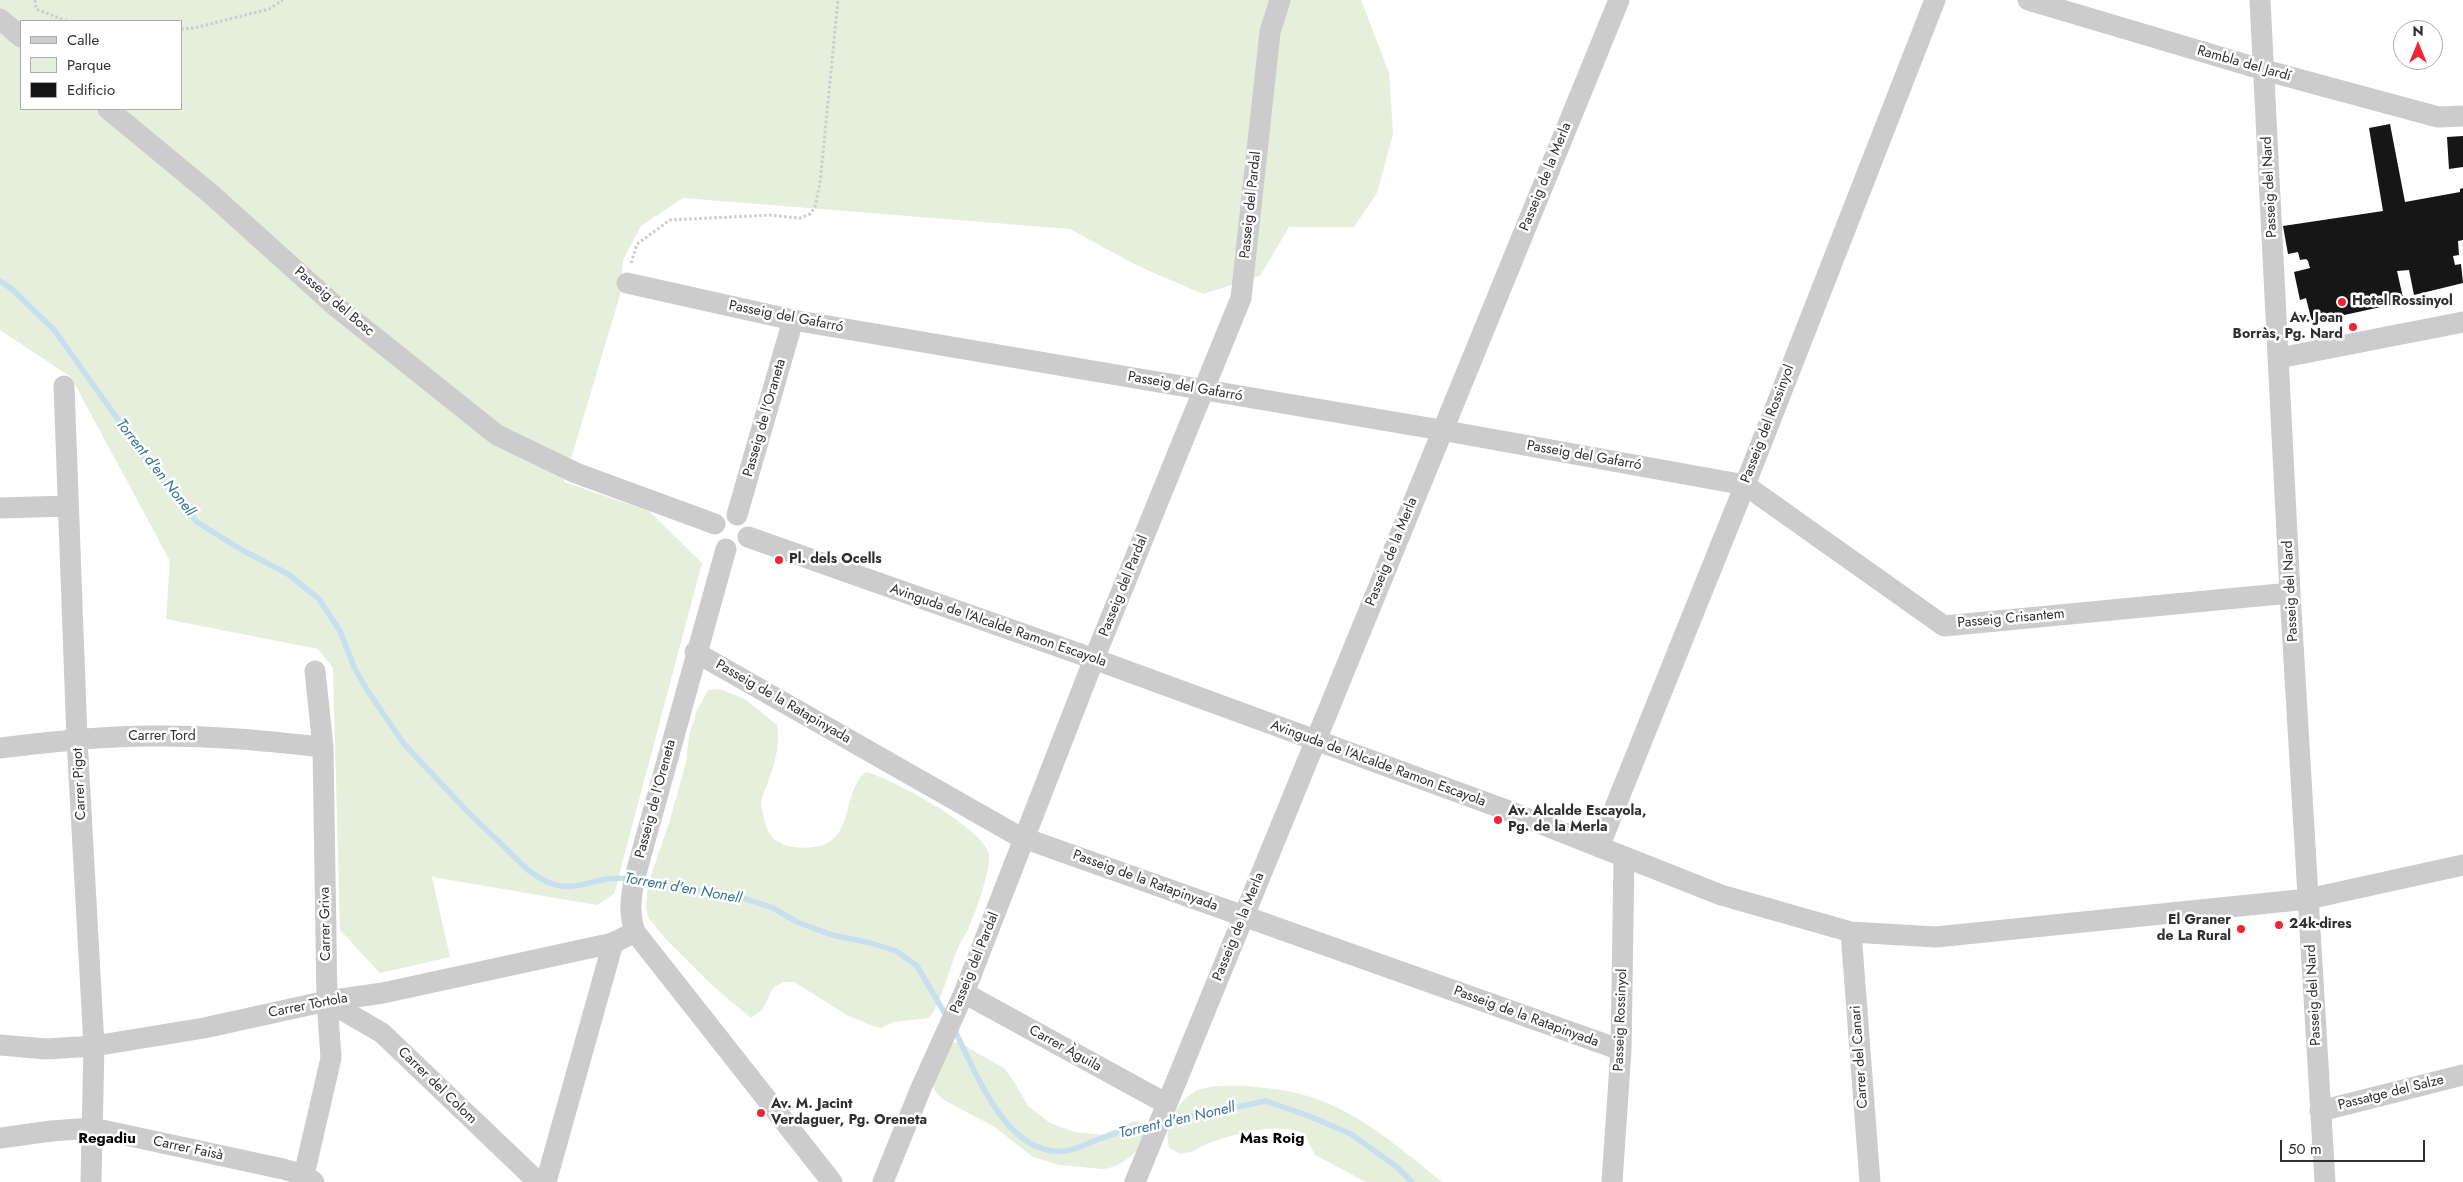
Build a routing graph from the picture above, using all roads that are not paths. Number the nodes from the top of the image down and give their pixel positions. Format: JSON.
{"nodes":[{"id":1,"x":1280,"y":0,"type":"edge"},
{"id":2,"x":1619,"y":0,"type":"edge"},
{"id":3,"x":1935,"y":0,"type":"edge"},
{"id":4,"x":2028,"y":0,"type":"edge"},
{"id":5,"x":2260,"y":0,"type":"edge"},
{"id":6,"x":0,"y":19,"type":"edge"},
{"id":7,"x":20,"y":36,"type":"edge"},
{"id":8,"x":2264,"y":70,"type":"junction"},
{"id":9,"x":109,"y":110,"type":"edge"},
{"id":10,"x":2463,"y":116,"type":"edge"},
{"id":11,"x":627,"y":283,"type":"road end"},
{"id":12,"x":793,"y":320,"type":"junction"},
{"id":13,"x":2463,"y":322,"type":"edge"},
{"id":14,"x":2279,"y":358,"type":"junction"},
{"id":15,"x":64,"y":386,"type":"dead end"},
{"id":16,"x":1205,"y":390,"type":"junction"},
{"id":17,"x":1441,"y":430,"type":"junction"},
{"id":18,"x":1745,"y":484,"type":"junction"},
{"id":19,"x":68,"y":506,"type":"junction"},
{"id":20,"x":0,"y":508,"type":"edge"},
{"id":21,"x":737,"y":515,"type":"junction"},
{"id":22,"x":715,"y":524,"type":"junction"},
{"id":23,"x":748,"y":537,"type":"junction"},
{"id":24,"x":726,"y":549,"type":"junction"},
{"id":25,"x":2290,"y":593,"type":"junction"},
{"id":26,"x":695,"y":652,"type":"junction"},
{"id":27,"x":1094,"y":659,"type":"junction"},
{"id":28,"x":315,"y":671,"type":"dead end"},
{"id":29,"x":77,"y":740,"type":"junction"},
{"id":30,"x":1315,"y":741,"type":"junction"},
{"id":31,"x":323,"y":747,"type":"junction"},
{"id":32,"x":0,"y":748,"type":"edge"},
{"id":33,"x":1024,"y":838,"type":"junction"},
{"id":34,"x":1599,"y":847,"type":"junction"},
{"id":35,"x":1624,"y":857,"type":"junction"},
{"id":36,"x":2463,"y":865,"type":"edge"},
{"id":37,"x":2308,"y":899,"type":"junction"},
{"id":38,"x":1244,"y":916,"type":"junction"},
{"id":39,"x":635,"y":932,"type":"junction"},
{"id":40,"x":1851,"y":932,"type":"junction"},
{"id":41,"x":613,"y":943,"type":"junction"},
{"id":42,"x":964,"y":993,"type":"junction"},
{"id":43,"x":327,"y":1000,"type":"junction"},
{"id":44,"x":0,"y":1045,"type":"edge"},
{"id":45,"x":94,"y":1046,"type":"junction"},
{"id":46,"x":1621,"y":1050,"type":"junction"},
{"id":47,"x":2463,"y":1075,"type":"edge"},
{"id":48,"x":1167,"y":1104,"type":"junction"},
{"id":49,"x":2320,"y":1111,"type":"junction"},
{"id":50,"x":93,"y":1128,"type":"junction"},
{"id":51,"x":0,"y":1138,"type":"edge"},
{"id":52,"x":1137,"y":1178,"type":"edge"},
{"id":53,"x":309,"y":1179,"type":"edge"},
{"id":54,"x":91,"y":1182,"type":"edge"},
{"id":55,"x":538,"y":1182,"type":"edge"},
{"id":56,"x":546,"y":1182,"type":"edge"},
{"id":57,"x":832,"y":1182,"type":"edge"},
{"id":58,"x":883,"y":1182,"type":"edge"},
{"id":59,"x":1612,"y":1182,"type":"edge"},
{"id":60,"x":1870,"y":1182,"type":"edge"},
{"id":61,"x":2325,"y":1182,"type":"edge"}],
"edges":[{"from":1,"to":16,"type":"street","name":"Passeig del Pardal"},
{"from":2,"to":17,"type":"street","name":"Passeig de la Merla"},
{"from":3,"to":18,"type":"street","name":"Passeig del Rossinyol"},
{"from":4,"to":8,"type":"street","name":"Rambla del Jardí"},
{"from":5,"to":8,"type":"street","name":"Passeig del Nard"},
{"from":6,"to":7,"type":"street"},
{"from":8,"to":10,"type":"street","name":"Rambla del Jardí"},
{"from":8,"to":14,"type":"street","name":"Passeig del Nard"},
{"from":9,"to":22,"type":"street","name":"Passeig del Bosc"},
{"from":11,"to":12,"type":"street","name":"Passeig del Gafarró"},
{"from":12,"to":16,"type":"street","name":"Passeig del Gafarró"},
{"from":12,"to":21,"type":"street","name":"Passeig de l'Oraneta"},
{"from":13,"to":14,"type":"street"},
{"from":14,"to":25,"type":"street","name":"Passeig del Nard"},
{"from":15,"to":19,"type":"street","name":"Carrer Pigot"},
{"from":16,"to":17,"type":"street","name":"Passeig del Gafarró"},
{"from":16,"to":27,"type":"street","name":"Passeig del Pardal"},
{"from":17,"to":18,"type":"street","name":"Passeig del Gafarró"},
{"from":17,"to":30,"type":"street","name":"Passeig de la Merla"},
{"from":18,"to":25,"type":"street","name":"Passeig Crisantem"},
{"from":18,"to":34,"type":"street","name":"Passeig del Rossinyol"},
{"from":19,"to":20,"type":"street"},
{"from":19,"to":29,"type":"street","name":"Carrer Pigot"},
{"from":21,"to":22,"type":"street"},
{"from":21,"to":23,"type":"street"},
{"from":22,"to":24,"type":"street"},
{"from":23,"to":24,"type":"street"},
{"from":23,"to":27,"type":"street","name":"Avinguda de l'Alcalde Ramon Escayola"},
{"from":24,"to":26,"type":"street","name":"Passeig de l'Oreneta"},
{"from":25,"to":37,"type":"street","name":"Passeig del Nard"},
{"from":26,"to":33,"type":"street","name":"Passeig de la Ratapinyada"},
{"from":26,"to":39,"type":"street","name":"Passeig de l'Oreneta"},
{"from":27,"to":30,"type":"street","name":"Avinguda de l'Alcalde Ramon Escayola"},
{"from":27,"to":33,"type":"street","name":"Passeig del Pardal"},
{"from":28,"to":31,"type":"street","name":"Carrer Griva"},
{"from":29,"to":31,"type":"street","name":"Carrer Tord"},
{"from":29,"to":32,"type":"street","name":"Carrer Tord"},
{"from":29,"to":45,"type":"street","name":"Carrer Pigot"},
{"from":30,"to":34,"type":"street","name":"Avinguda de l'Alcalde Ramon Escayola"},
{"from":30,"to":38,"type":"street","name":"Passeig de la Merla"},
{"from":31,"to":43,"type":"street","name":"Carrer Griva"},
{"from":33,"to":38,"type":"street","name":"Passeig de la Ratapinyada"},
{"from":33,"to":42,"type":"street","name":"Passeig del Pardal"},
{"from":34,"to":35,"type":"street","name":"Avinguda de l'Alcalde Ramon Escayola"},
{"from":35,"to":40,"type":"street","name":"Avinguda de l'Alcalde Ramon Escayola"},
{"from":35,"to":46,"type":"street","name":"Passeig Rossinyol"},
{"from":36,"to":37,"type":"street","name":"Avinguda de l'Alcalde Ramon Escayola"},
{"from":37,"to":40,"type":"street","name":"Avinguda de l'Alcalde Ramon Escayola"},
{"from":37,"to":49,"type":"street","name":"Passeig del Nard"},
{"from":38,"to":46,"type":"street","name":"Passeig de la Ratapinyada"},
{"from":38,"to":48,"type":"street","name":"Passeig de la Merla"},
{"from":39,"to":41,"type":"street"},
{"from":39,"to":57,"type":"street"},
{"from":40,"to":60,"type":"street","name":"Carrer del Canari"},
{"from":41,"to":43,"type":"street","name":"Carrer Tòrtola"},
{"from":41,"to":56,"type":"street"},
{"from":42,"to":48,"type":"street","name":"Carrer Àguila"},
{"from":42,"to":58,"type":"street","name":"Passeig del Pardal"},
{"from":43,"to":45,"type":"street","name":"Carrer Tòrtola"},
{"from":43,"to":53,"type":"street","name":"Carrer Griva"},
{"from":43,"to":55,"type":"street","name":"Carrer del Colom"},
{"from":44,"to":45,"type":"street","name":"Carrer Tòrtola"},
{"from":45,"to":50,"type":"street","name":"Carrer Pigot"},
{"from":46,"to":59,"type":"street","name":"Passeig Rossinyol"},
{"from":47,"to":49,"type":"street","name":"Passatge del Salze"},
{"from":48,"to":52,"type":"street","name":"Passeig de la Merla"},
{"from":49,"to":61,"type":"street","name":"Passeig del Nard"},
{"from":50,"to":51,"type":"street","name":"Carrer Faisà"},
{"from":50,"to":53,"type":"street","name":"Carrer Faisà"},
{"from":50,"to":54,"type":"street","name":"Carrer Pigot"}]}
